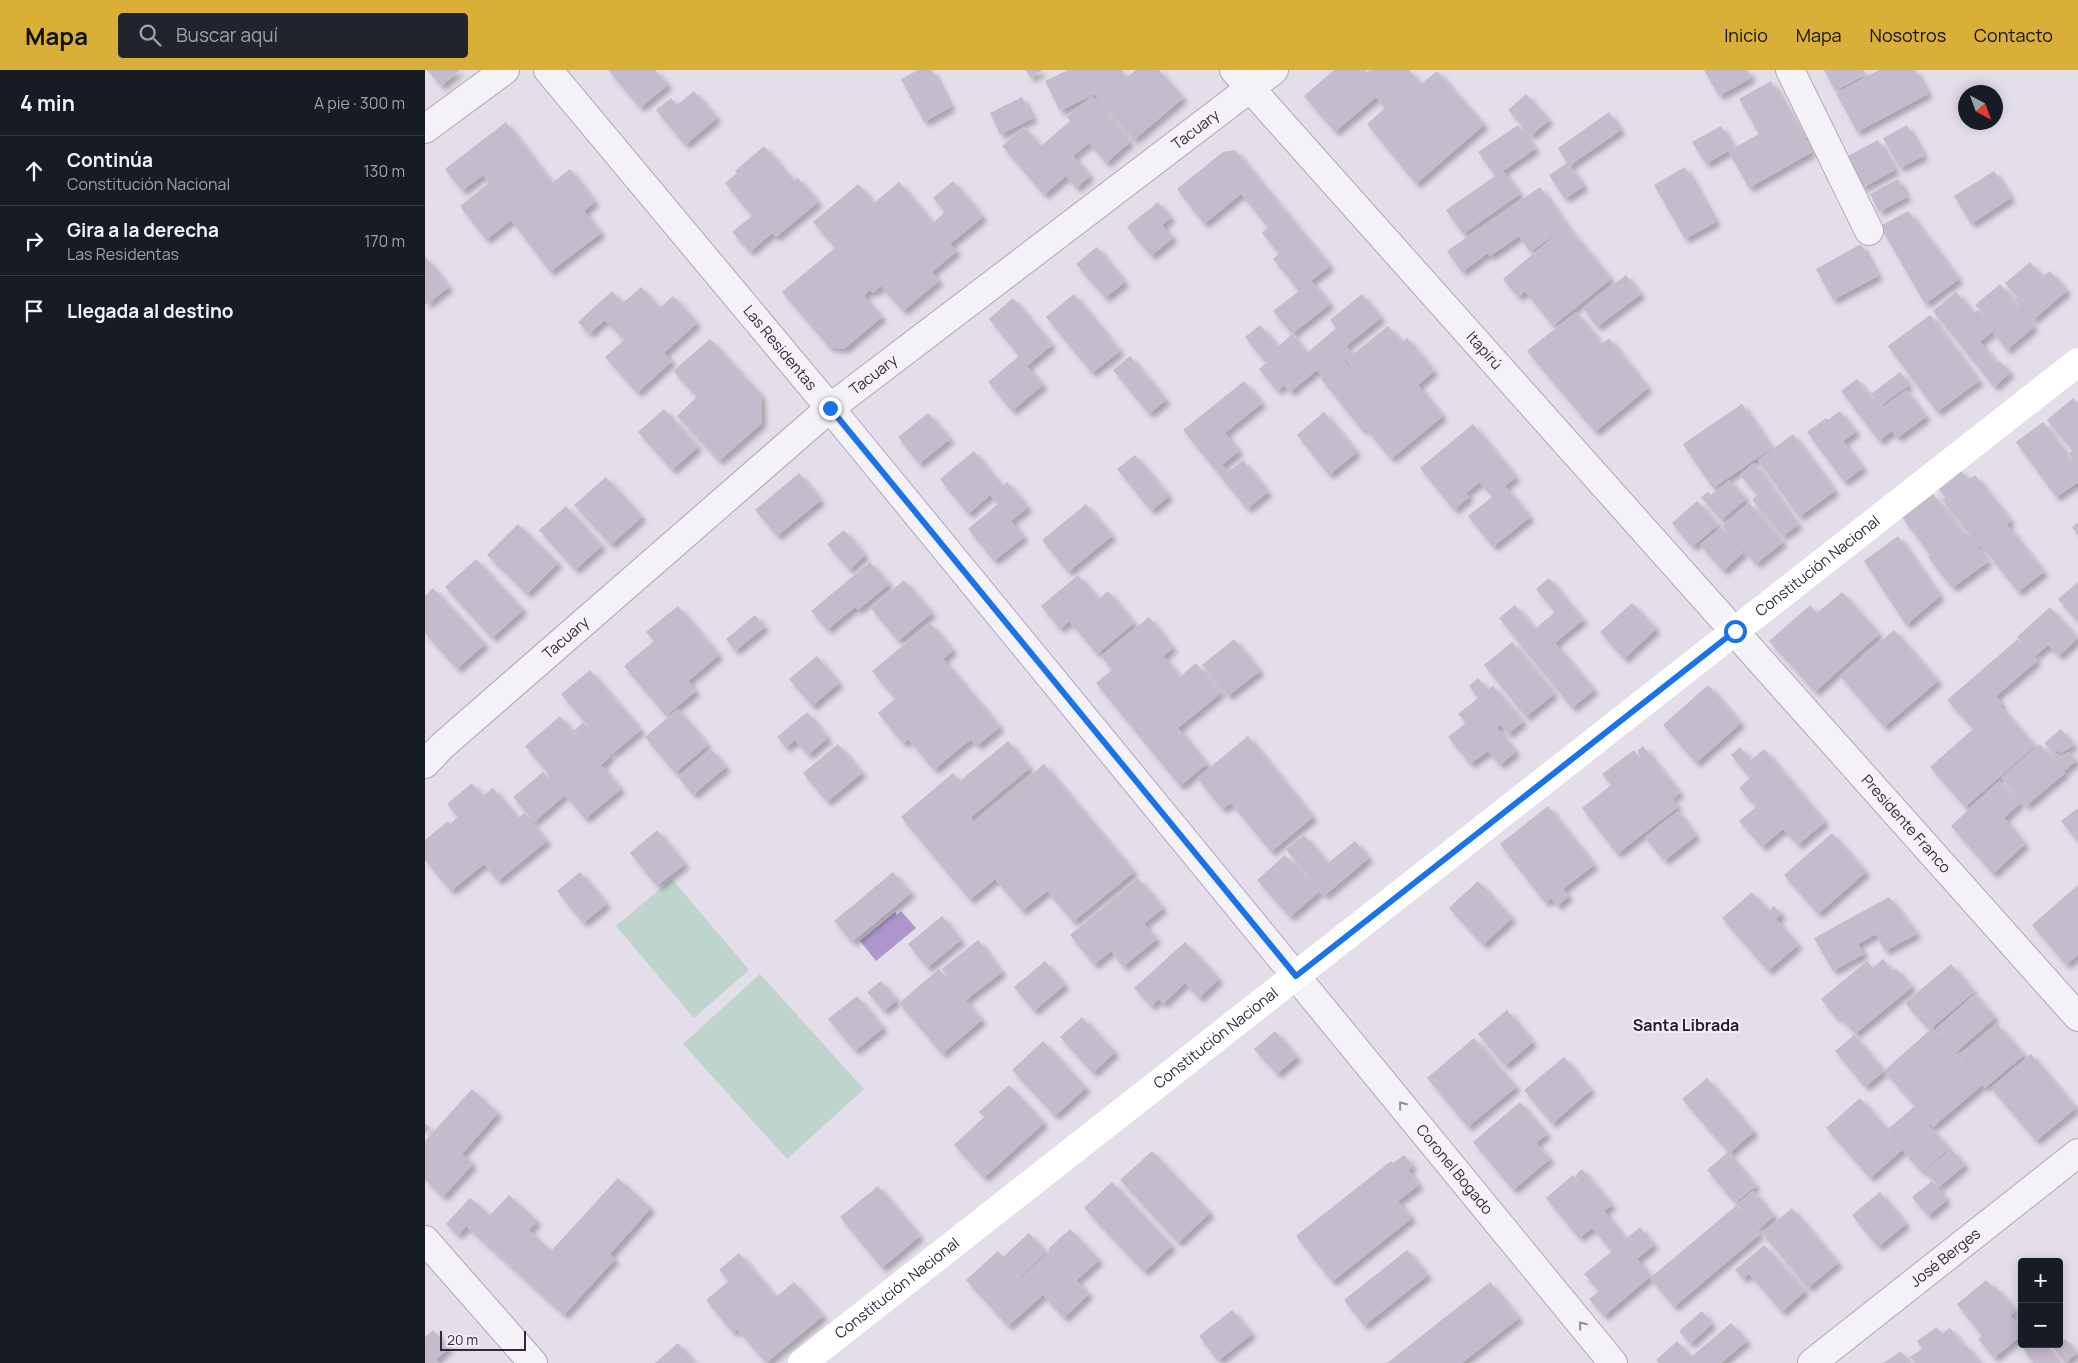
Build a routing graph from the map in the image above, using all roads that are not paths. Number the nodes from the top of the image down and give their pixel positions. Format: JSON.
{"nodes":[{"id":1,"x":505,"y":70,"type":"edge"},
{"id":2,"x":548,"y":70,"type":"edge"},
{"id":3,"x":1274,"y":70,"type":"edge"},
{"id":4,"x":1790,"y":70,"type":"edge"},
{"id":5,"x":1241,"y":79,"type":"edge"},
{"id":6,"x":425,"y":129,"type":"edge"},
{"id":7,"x":1869,"y":231,"type":"dead end"},
{"id":8,"x":2078,"y":362,"type":"edge"},
{"id":9,"x":830,"y":408,"type":"junction"},
{"id":10,"x":1735,"y":631,"type":"junction"},
{"id":11,"x":425,"y":764,"type":"edge"},
{"id":12,"x":1296,"y":976,"type":"junction"},
{"id":13,"x":2078,"y":1017,"type":"edge"},
{"id":14,"x":2078,"y":1153,"type":"edge"},
{"id":15,"x":425,"y":1240,"type":"edge"},
{"id":16,"x":533,"y":1363,"type":"edge"},
{"id":17,"x":802,"y":1363,"type":"edge"},
{"id":18,"x":1613,"y":1363,"type":"edge"},
{"id":19,"x":1813,"y":1363,"type":"edge"}],
"edges":[{"from":1,"to":6,"type":"street"},
{"from":2,"to":9,"type":"street","name":"Las Residentas"},
{"from":3,"to":5,"type":"street","name":"Tacuary"},
{"from":4,"to":7,"type":"street"},
{"from":5,"to":9,"type":"street","name":"Tacuary"},
{"from":5,"to":10,"type":"street","name":"Itapirú"},
{"from":8,"to":10,"type":"street","name":"Constitución Nacional"},
{"from":9,"to":11,"type":"street","name":"Tacuary"},
{"from":9,"to":12,"type":"street","name":"Las Residentas"},
{"from":10,"to":12,"type":"street","name":"Constitución Nacional"},
{"from":10,"to":13,"type":"street","name":"Presidente Franco"},
{"from":12,"to":17,"type":"street","name":"Constitución Nacional"},
{"from":18,"to":12,"type":"street","name":"Coronel Bogado","one_way":true},
{"from":14,"to":19,"type":"street","name":"José Berges"},
{"from":15,"to":16,"type":"street"}]}
